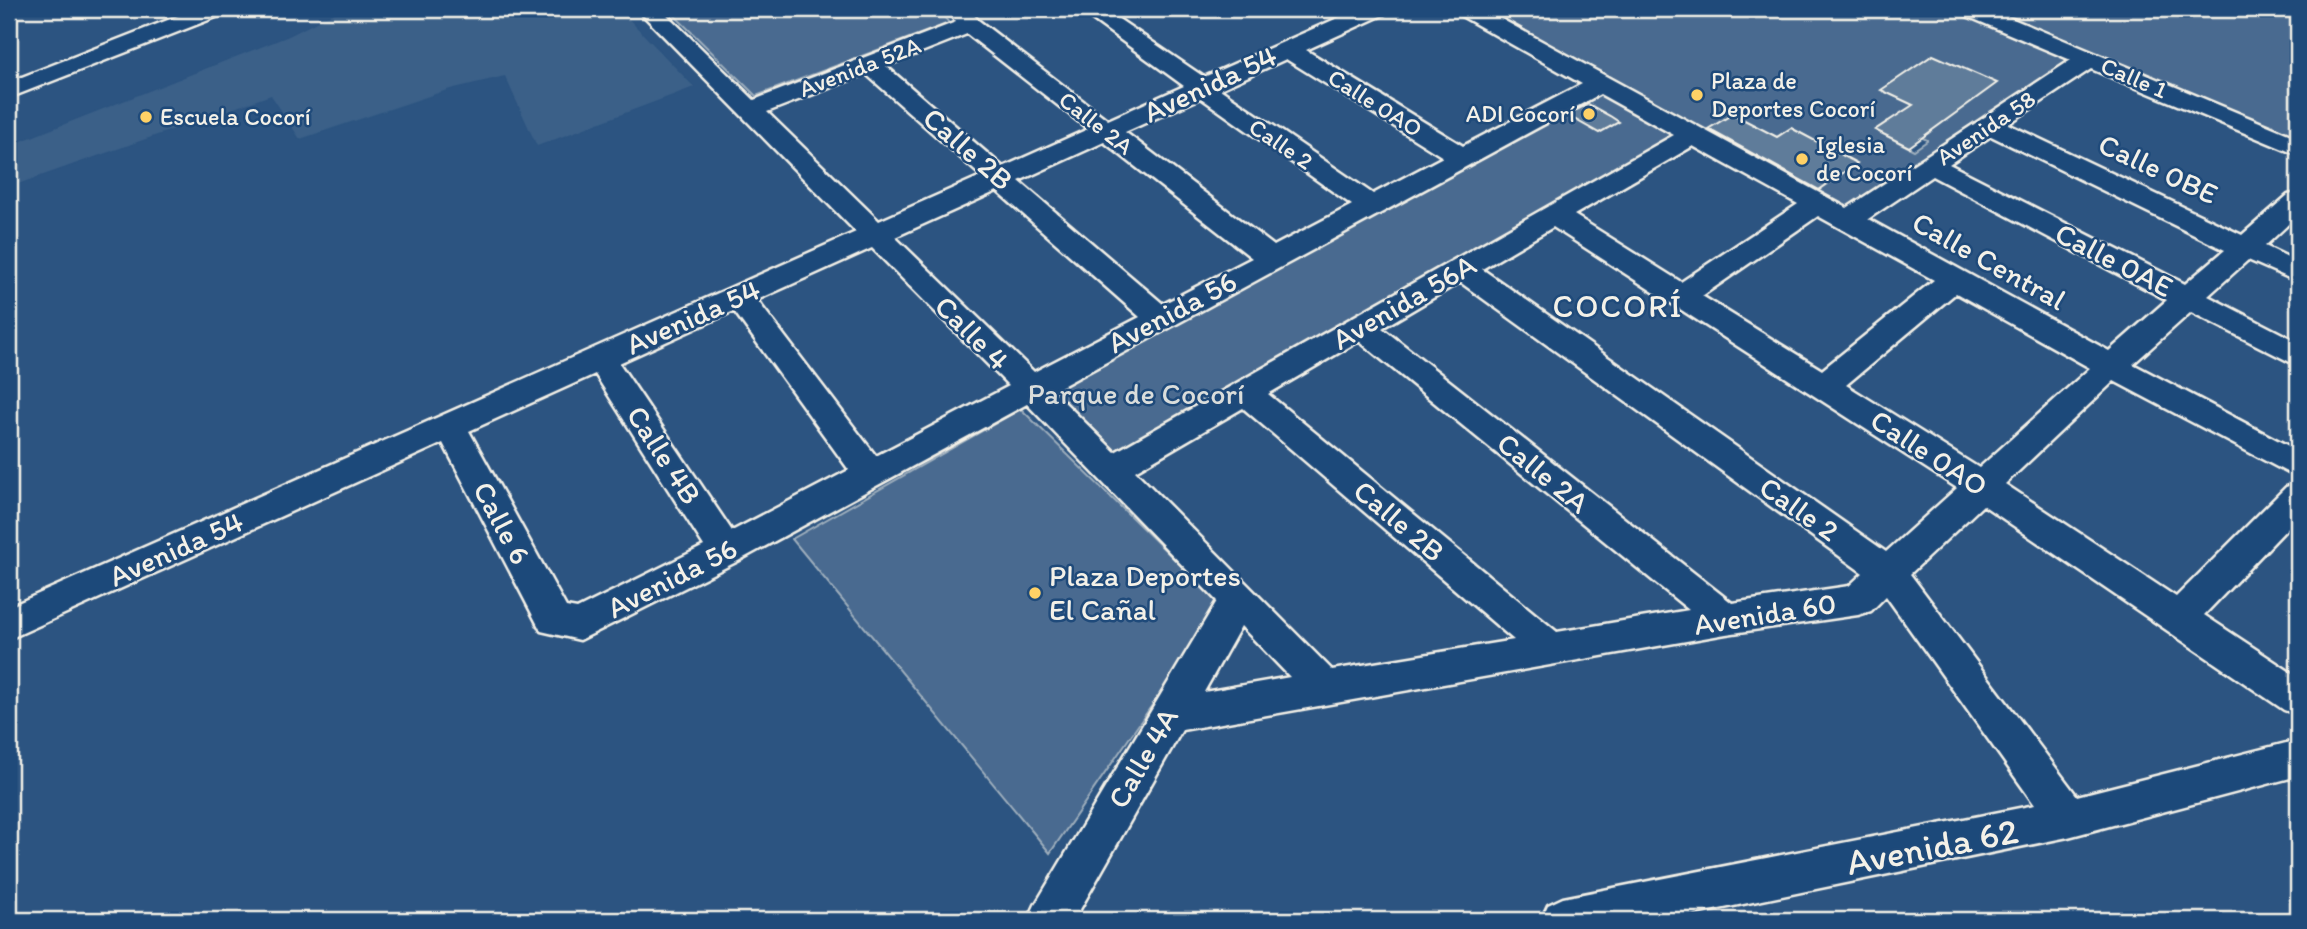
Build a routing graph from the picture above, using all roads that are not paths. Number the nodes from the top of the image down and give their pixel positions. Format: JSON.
{"nodes":[{"id":1,"x":216,"y":9,"type":"edge"},
{"id":2,"x":648,"y":9,"type":"edge"},
{"id":3,"x":1089,"y":9,"type":"edge"},
{"id":4,"x":1377,"y":9,"type":"edge"},
{"id":5,"x":1466,"y":9,"type":"edge"},
{"id":6,"x":1970,"y":9,"type":"edge"},
{"id":7,"x":964,"y":17,"type":"edge"},
{"id":8,"x":1287,"y":49,"type":"junction"},
{"id":9,"x":2089,"y":59,"type":"junction"},
{"id":10,"x":869,"y":64,"type":"junction"},
{"id":11,"x":1602,"y":83,"type":"junction"},
{"id":12,"x":1201,"y":89,"type":"junction"},
{"id":13,"x":9,"y":91,"type":"edge"},
{"id":14,"x":750,"y":110,"type":"junction"},
{"id":15,"x":1989,"y":125,"type":"junction"},
{"id":16,"x":1107,"y":132,"type":"junction"},
{"id":17,"x":1695,"y":134,"type":"junction"},
{"id":18,"x":2298,"y":147,"type":"edge"},
{"id":19,"x":1462,"y":158,"type":"junction"},
{"id":20,"x":1930,"y":165,"type":"junction"},
{"id":21,"x":1003,"y":179,"type":"junction"},
{"id":22,"x":2298,"y":201,"type":"edge"},
{"id":23,"x":1818,"y":202,"type":"junction"},
{"id":24,"x":1371,"y":205,"type":"junction"},
{"id":25,"x":1555,"y":216,"type":"junction"},
{"id":26,"x":1847,"y":220,"type":"junction"},
{"id":27,"x":876,"y":236,"type":"junction"},
{"id":28,"x":2245,"y":247,"type":"junction"},
{"id":29,"x":1272,"y":259,"type":"junction"},
{"id":30,"x":1462,"y":269,"type":"junction"},
{"id":31,"x":2298,"y":273,"type":"edge"},
{"id":32,"x":1954,"y":279,"type":"junction"},
{"id":33,"x":1681,"y":296,"type":"junction"},
{"id":34,"x":739,"y":297,"type":"junction"},
{"id":35,"x":2189,"y":299,"type":"junction"},
{"id":36,"x":1161,"y":319,"type":"junction"},
{"id":37,"x":1361,"y":327,"type":"junction"},
{"id":38,"x":2298,"y":355,"type":"edge"},
{"id":39,"x":601,"y":359,"type":"junction"},
{"id":40,"x":2111,"y":366,"type":"junction"},
{"id":41,"x":1824,"y":386,"type":"junction"},
{"id":42,"x":1029,"y":389,"type":"junction"},
{"id":43,"x":1246,"y":393,"type":"junction"},
{"id":44,"x":450,"y":426,"type":"junction"},
{"id":45,"x":2298,"y":466,"type":"edge"},
{"id":46,"x":1112,"y":469,"type":"junction"},
{"id":47,"x":871,"y":474,"type":"junction"},
{"id":48,"x":1981,"y":486,"type":"junction"},
{"id":49,"x":2298,"y":496,"type":"edge"},
{"id":50,"x":726,"y":551,"type":"junction"},
{"id":51,"x":1889,"y":573,"type":"junction"},
{"id":52,"x":1239,"y":597,"type":"junction"},
{"id":53,"x":2176,"y":619,"type":"junction"},
{"id":54,"x":554,"y":620,"type":"joint"},
{"id":55,"x":1726,"y":620,"type":"junction"},
{"id":56,"x":9,"y":624,"type":"edge"},
{"id":57,"x":1551,"y":649,"type":"junction"},
{"id":58,"x":1325,"y":688,"type":"junction"},
{"id":59,"x":2298,"y":698,"type":"edge"},
{"id":60,"x":1168,"y":715,"type":"junction"},
{"id":61,"x":2298,"y":758,"type":"edge"},
{"id":62,"x":2068,"y":818,"type":"junction"},
{"id":63,"x":1050,"y":920,"type":"edge"},
{"id":64,"x":1563,"y":920,"type":"edge"}],
"edges":[{"from":1,"to":13,"type":"street"},
{"from":2,"to":14,"type":"street","name":"Calle 4"},
{"from":3,"to":12,"type":"street","name":"Calle 2"},
{"from":4,"to":8,"type":"street","name":"Avenida 54"},
{"from":5,"to":11,"type":"street","name":"Calle Central"},
{"from":6,"to":9,"type":"street","name":"Calle 1"},
{"from":7,"to":10,"type":"street","name":"Avenida 52A"},
{"from":7,"to":16,"type":"street","name":"Calle 2A"},
{"from":8,"to":12,"type":"street","name":"Avenida 54"},
{"from":8,"to":19,"type":"street","name":"Calle 0AO"},
{"from":9,"to":15,"type":"street","name":"Avenida 58"},
{"from":9,"to":18,"type":"street","name":"Calle 1"},
{"from":10,"to":14,"type":"street","name":"Avenida 52A"},
{"from":10,"to":21,"type":"street","name":"Calle 2B"},
{"from":11,"to":17,"type":"street","name":"Calle Central"},
{"from":11,"to":19,"type":"street","name":"Avenida 56"},
{"from":12,"to":16,"type":"street","name":"Avenida 54"},
{"from":12,"to":24,"type":"street","name":"Calle 2"},
{"from":14,"to":27,"type":"street","name":"Calle 4"},
{"from":15,"to":20,"type":"street","name":"Avenida 58"},
{"from":15,"to":28,"type":"street","name":"Calle 0BE"},
{"from":16,"to":21,"type":"street","name":"Avenida 54"},
{"from":16,"to":29,"type":"street","name":"Calle 2A"},
{"from":17,"to":23,"type":"street","name":"Calle Central"},
{"from":17,"to":25,"type":"street","name":"Avenida 56A"},
{"from":19,"to":24,"type":"street","name":"Avenida 56"},
{"from":20,"to":26,"type":"street","name":"Avenida 58"},
{"from":20,"to":35,"type":"street","name":"Calle 0AE"},
{"from":21,"to":27,"type":"street","name":"Avenida 54"},
{"from":21,"to":36,"type":"street","name":"Calle 2B"},
{"from":22,"to":28,"type":"street","name":"Avenida 60"},
{"from":23,"to":26,"type":"street","name":"Calle Central"},
{"from":23,"to":33,"type":"street"},
{"from":24,"to":29,"type":"street","name":"Avenida 56"},
{"from":25,"to":30,"type":"street","name":"Avenida 56A"},
{"from":25,"to":33,"type":"street","name":"Calle 0AO"},
{"from":26,"to":32,"type":"street","name":"Calle Central"},
{"from":27,"to":34,"type":"street","name":"Avenida 54"},
{"from":27,"to":42,"type":"street","name":"Calle 4"},
{"from":28,"to":31,"type":"street","name":"Calle 0BE"},
{"from":28,"to":35,"type":"street","name":"Avenida 60"},
{"from":29,"to":36,"type":"street","name":"Avenida 56"},
{"from":30,"to":37,"type":"street","name":"Avenida 56A"},
{"from":30,"to":51,"type":"street","name":"Calle 2"},
{"from":32,"to":40,"type":"street","name":"Calle Central"},
{"from":32,"to":41,"type":"street"},
{"from":33,"to":41,"type":"street","name":"Calle 0AO"},
{"from":34,"to":39,"type":"street","name":"Avenida 54"},
{"from":34,"to":47,"type":"street"},
{"from":35,"to":38,"type":"street","name":"Calle 0AE"},
{"from":35,"to":40,"type":"street","name":"Avenida 60"},
{"from":36,"to":42,"type":"street","name":"Avenida 56"},
{"from":37,"to":43,"type":"street","name":"Avenida 56A"},
{"from":37,"to":55,"type":"street","name":"Calle 2A"},
{"from":39,"to":44,"type":"street","name":"Avenida 54"},
{"from":39,"to":50,"type":"street","name":"Calle 4B"},
{"from":40,"to":45,"type":"street","name":"Calle Central"},
{"from":40,"to":48,"type":"street","name":"Avenida 60"},
{"from":41,"to":48,"type":"street","name":"Calle 0AO"},
{"from":42,"to":46,"type":"street","name":"Calle 4"},
{"from":42,"to":47,"type":"street","name":"Avenida 56"},
{"from":43,"to":46,"type":"street","name":"Avenida 56A"},
{"from":43,"to":57,"type":"street","name":"Calle 2B"},
{"from":44,"to":54,"type":"street","name":"Calle 6"},
{"from":44,"to":56,"type":"street","name":"Avenida 54"},
{"from":46,"to":52,"type":"street","name":"Calle 4"},
{"from":47,"to":50,"type":"street","name":"Avenida 56"},
{"from":48,"to":51,"type":"street","name":"Avenida 60"},
{"from":48,"to":53,"type":"street","name":"Calle 0AO"},
{"from":49,"to":53,"type":"street"},
{"from":50,"to":54,"type":"street","name":"Avenida 56"},
{"from":51,"to":55,"type":"street","name":"Avenida 60"},
{"from":51,"to":62,"type":"street","name":"Calle 2"},
{"from":52,"to":58,"type":"street","name":"Calle 4"},
{"from":52,"to":60,"type":"street","name":"Calle 4A"},
{"from":53,"to":59,"type":"street","name":"Calle 0AO"},
{"from":55,"to":57,"type":"street","name":"Avenida 60"},
{"from":57,"to":58,"type":"street","name":"Avenida 60"},
{"from":58,"to":60,"type":"street","name":"Avenida 60"},
{"from":60,"to":63,"type":"street","name":"Calle 4A"},
{"from":61,"to":62,"type":"street","name":"Avenida 62"},
{"from":62,"to":64,"type":"street","name":"Avenida 62"}]}
